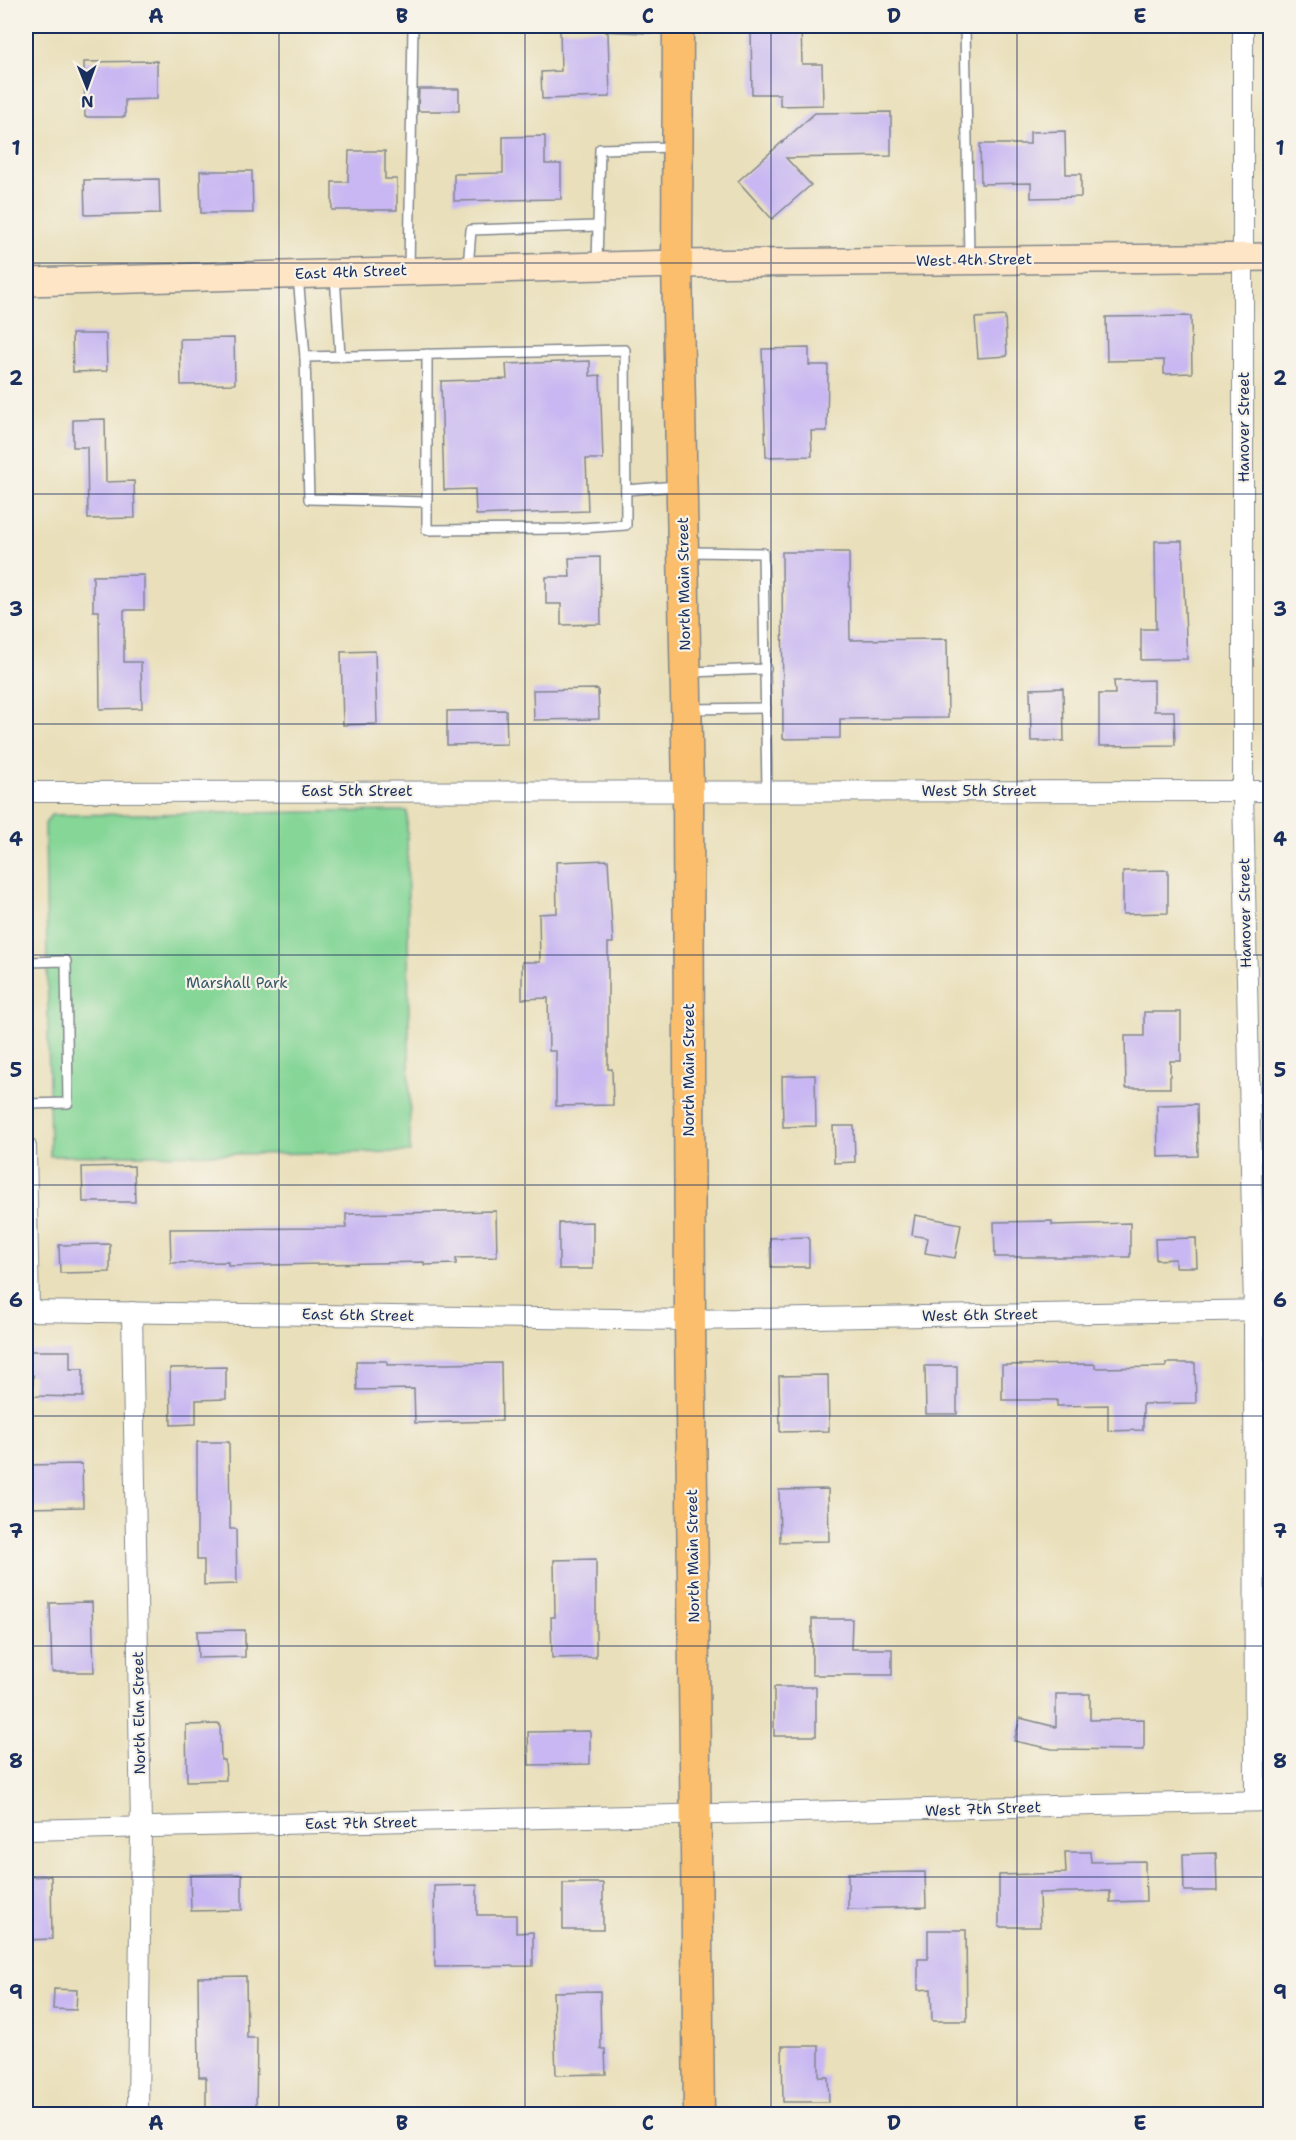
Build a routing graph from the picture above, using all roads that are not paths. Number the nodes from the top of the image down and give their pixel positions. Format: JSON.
{"nodes":[{"id":1,"x":413,"y":26,"type":"edge"},
{"id":2,"x":425,"y":26,"type":"edge"},
{"id":3,"x":607,"y":26,"type":"edge"},
{"id":4,"x":965,"y":26,"type":"edge"},
{"id":5,"x":1243,"y":26,"type":"edge"},
{"id":6,"x":678,"y":27,"type":"edge"},
{"id":7,"x":678,"y":147,"type":"junction"},
{"id":8,"x":598,"y":226,"type":"junction"},
{"id":9,"x":1258,"y":257,"type":"edge"},
{"id":10,"x":969,"y":260,"type":"junction"},
{"id":11,"x":677,"y":264,"type":"junction"},
{"id":12,"x":597,"y":266,"type":"junction"},
{"id":13,"x":468,"y":269,"type":"junction"},
{"id":14,"x":409,"y":270,"type":"junction"},
{"id":15,"x":335,"y":272,"type":"junction"},
{"id":16,"x":298,"y":273,"type":"junction"},
{"id":17,"x":26,"y":282,"type":"edge"},
{"id":18,"x":427,"y":354,"type":"junction"},
{"id":19,"x":340,"y":356,"type":"junction"},
{"id":20,"x":305,"y":357,"type":"junction"},
{"id":21,"x":682,"y":486,"type":"junction"},
{"id":22,"x":626,"y":490,"type":"junction"},
{"id":23,"x":427,"y":502,"type":"junction"},
{"id":24,"x":684,"y":552,"type":"junction"},
{"id":25,"x":765,"y":669,"type":"junction"},
{"id":26,"x":686,"y":672,"type":"junction"},
{"id":27,"x":766,"y":708,"type":"junction"},
{"id":28,"x":687,"y":709,"type":"junction"},
{"id":29,"x":688,"y":790,"type":"junction"},
{"id":30,"x":767,"y":790,"type":"junction"},
{"id":31,"x":1270,"y":791,"type":"edge"},
{"id":32,"x":26,"y":792,"type":"edge"},
{"id":33,"x":1243,"y":792,"type":"junction"},
{"id":34,"x":26,"y":962,"type":"edge"},
{"id":35,"x":26,"y":1104,"type":"edge"},
{"id":36,"x":26,"y":1147,"type":"edge"},
{"id":37,"x":1262,"y":1310,"type":"edge"},
{"id":38,"x":27,"y":1311,"type":"edge"},
{"id":39,"x":132,"y":1312,"type":"junction"},
{"id":40,"x":690,"y":1320,"type":"junction"},
{"id":41,"x":1263,"y":1801,"type":"edge"},
{"id":42,"x":696,"y":1817,"type":"junction"},
{"id":43,"x":141,"y":1827,"type":"junction"},
{"id":44,"x":26,"y":1830,"type":"edge"},
{"id":45,"x":138,"y":2115,"type":"edge"},
{"id":46,"x":699,"y":2115,"type":"edge"}],
"edges":[{"from":1,"to":2,"type":"lane"},
{"from":1,"to":14,"type":"lane"},
{"from":3,"to":6,"type":"lane"},
{"from":4,"to":10,"type":"lane"},
{"from":5,"to":9,"type":"street","name":"Hanover Street"},
{"from":6,"to":7,"type":"main road","name":"North Main Street"},
{"from":7,"to":8,"type":"lane"},
{"from":7,"to":11,"type":"main road","name":"North Main Street"},
{"from":8,"to":12,"type":"lane"},
{"from":8,"to":13,"type":"lane"},
{"from":9,"to":10,"type":"street","name":"West 4th Street"},
{"from":9,"to":33,"type":"street","name":"Hanover Street"},
{"from":10,"to":11,"type":"street","name":"West 4th Street"},
{"from":11,"to":12,"type":"street","name":"East 4th Street"},
{"from":11,"to":21,"type":"main road","name":"North Main Street"},
{"from":12,"to":13,"type":"street","name":"East 4th Street"},
{"from":13,"to":14,"type":"street","name":"East 4th Street"},
{"from":14,"to":15,"type":"street","name":"East 4th Street"},
{"from":15,"to":16,"type":"street","name":"East 4th Street"},
{"from":15,"to":19,"type":"lane"},
{"from":16,"to":17,"type":"street","name":"East 4th Street"},
{"from":16,"to":20,"type":"lane"},
{"from":18,"to":19,"type":"lane"},
{"from":18,"to":22,"type":"lane"},
{"from":18,"to":23,"type":"lane"},
{"from":19,"to":20,"type":"lane"},
{"from":20,"to":23,"type":"lane"},
{"from":21,"to":22,"type":"lane"},
{"from":21,"to":24,"type":"main road","name":"North Main Street"},
{"from":22,"to":23,"type":"lane"},
{"from":24,"to":25,"type":"lane"},
{"from":24,"to":26,"type":"main road","name":"North Main Street"},
{"from":25,"to":26,"type":"lane"},
{"from":25,"to":27,"type":"lane"},
{"from":26,"to":28,"type":"main road","name":"North Main Street"},
{"from":27,"to":28,"type":"lane"},
{"from":27,"to":30,"type":"lane"},
{"from":28,"to":29,"type":"main road","name":"North Main Street"},
{"from":29,"to":30,"type":"street","name":"West 5th Street"},
{"from":29,"to":32,"type":"street","name":"East 5th Street"},
{"from":29,"to":40,"type":"main road","name":"North Main Street"},
{"from":30,"to":33,"type":"street","name":"West 5th Street"},
{"from":31,"to":33,"type":"street","name":"West 5th Street"},
{"from":33,"to":37,"type":"street","name":"Hanover Street"},
{"from":34,"to":35,"type":"lane"},
{"from":36,"to":38,"type":"street"},
{"from":37,"to":40,"type":"street","name":"West 6th Street"},
{"from":37,"to":41,"type":"street","name":"Hanover Street"},
{"from":38,"to":39,"type":"street","name":"East 6th Street"},
{"from":39,"to":40,"type":"street","name":"East 6th Street"},
{"from":39,"to":43,"type":"street","name":"North Elm Street"},
{"from":40,"to":42,"type":"main road","name":"North Main Street"},
{"from":41,"to":42,"type":"street","name":"West 7th Street"},
{"from":42,"to":43,"type":"street","name":"East 7th Street"},
{"from":42,"to":46,"type":"main road","name":"North Main Street"},
{"from":43,"to":44,"type":"street","name":"East 7th Street"},
{"from":43,"to":45,"type":"street","name":"North Elm Street"}]}
